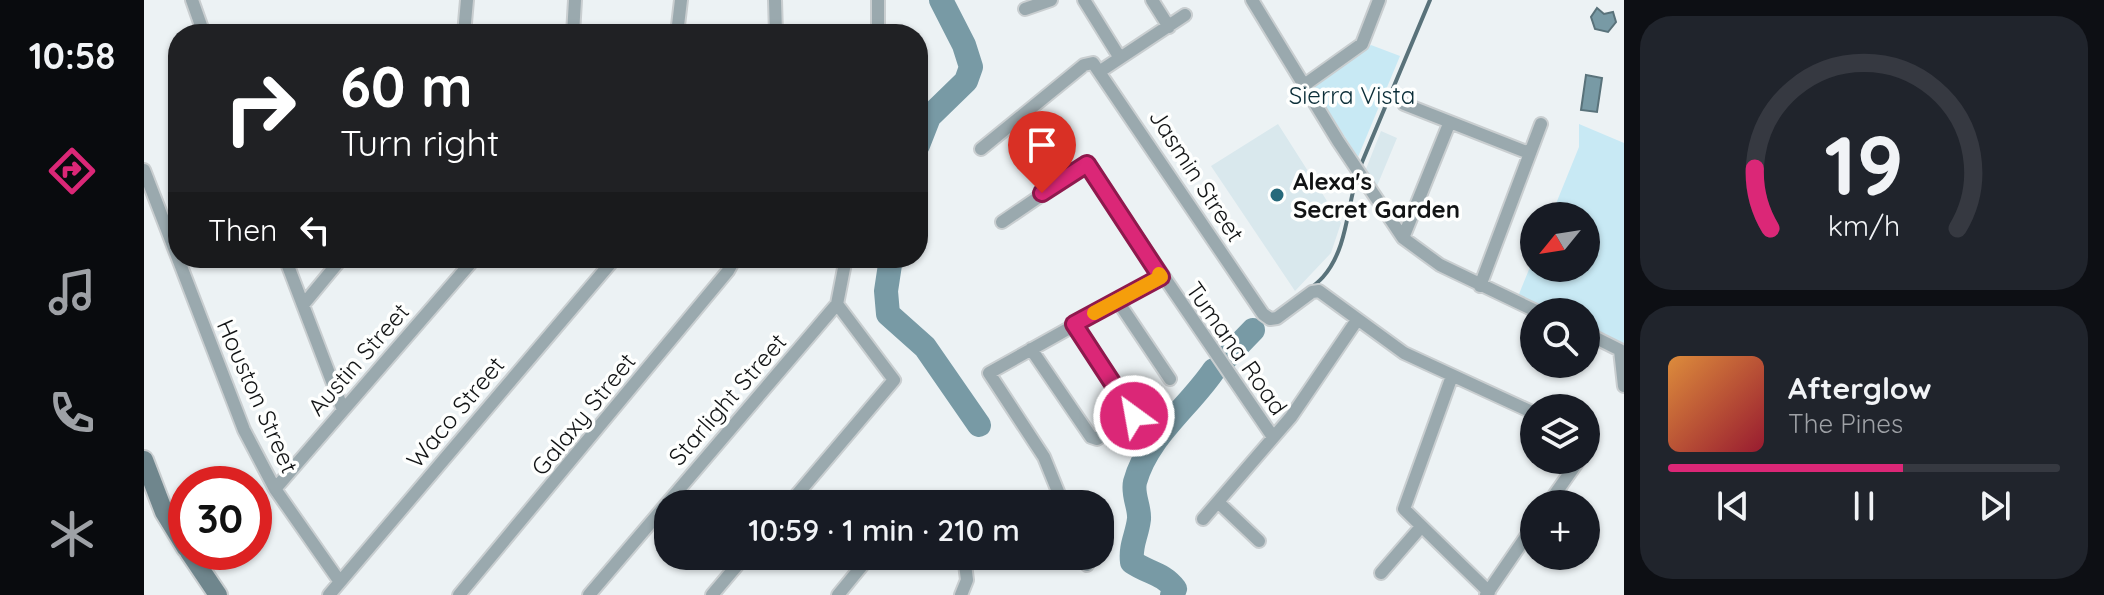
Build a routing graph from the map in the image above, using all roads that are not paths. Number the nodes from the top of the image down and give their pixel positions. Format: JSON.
{"nodes":[{"id":1,"x":192,"y":0,"type":"edge"},
{"id":2,"x":467,"y":0,"type":"edge"},
{"id":3,"x":575,"y":0,"type":"edge"},
{"id":4,"x":681,"y":0,"type":"edge"},
{"id":5,"x":775,"y":0,"type":"edge"},
{"id":6,"x":878,"y":0,"type":"edge"},
{"id":7,"x":1051,"y":0,"type":"edge"},
{"id":8,"x":1084,"y":0,"type":"edge"},
{"id":9,"x":1152,"y":0,"type":"edge"},
{"id":10,"x":1252,"y":0,"type":"edge"},
{"id":11,"x":1379,"y":0,"type":"edge"},
{"id":12,"x":1025,"y":9,"type":"dead end"},
{"id":13,"x":1185,"y":15,"type":"dead end"},
{"id":14,"x":200,"y":24,"type":"edge"},
{"id":15,"x":465,"y":24,"type":"edge"},
{"id":16,"x":574,"y":24,"type":"edge"},
{"id":17,"x":678,"y":24,"type":"edge"},
{"id":18,"x":776,"y":24,"type":"edge"},
{"id":19,"x":878,"y":24,"type":"edge"},
{"id":20,"x":1169,"y":27,"type":"junction"},
{"id":21,"x":1120,"y":58,"type":"junction"},
{"id":22,"x":1097,"y":66,"type":"junction"},
{"id":23,"x":1303,"y":86,"type":"junction"},
{"id":24,"x":1404,"y":104,"type":"dead end"},
{"id":25,"x":1449,"y":124,"type":"junction"},
{"id":26,"x":1541,"y":124,"type":"dead end"},
{"id":27,"x":981,"y":149,"type":"dead end"},
{"id":28,"x":1529,"y":153,"type":"junction"},
{"id":29,"x":144,"y":170,"type":"edge"},
{"id":30,"x":1002,"y":222,"type":"dead end"},
{"id":31,"x":168,"y":232,"type":"edge"},
{"id":32,"x":1403,"y":238,"type":"junction"},
{"id":33,"x":182,"y":268,"type":"edge"},
{"id":34,"x":289,"y":268,"type":"edge"},
{"id":35,"x":334,"y":268,"type":"edge"},
{"id":36,"x":466,"y":268,"type":"edge"},
{"id":37,"x":602,"y":268,"type":"edge"},
{"id":38,"x":730,"y":268,"type":"edge"},
{"id":39,"x":844,"y":268,"type":"edge"},
{"id":40,"x":1161,"y":277,"type":"junction"},
{"id":41,"x":1480,"y":286,"type":"junction"},
{"id":42,"x":1117,"y":300,"type":"junction"},
{"id":43,"x":837,"y":304,"type":"junction"},
{"id":44,"x":1520,"y":304,"type":"edge"},
{"id":45,"x":303,"y":305,"type":"junction"},
{"id":46,"x":1357,"y":320,"type":"junction"},
{"id":47,"x":1074,"y":324,"type":"junction"},
{"id":48,"x":1600,"y":340,"type":"edge"},
{"id":49,"x":1031,"y":349,"type":"junction"},
{"id":50,"x":1452,"y":376,"type":"junction"},
{"id":51,"x":1170,"y":379,"type":"dead end"},
{"id":52,"x":1624,"y":386,"type":"edge"},
{"id":53,"x":1520,"y":407,"type":"edge"},
{"id":54,"x":343,"y":410,"type":"junction"},
{"id":55,"x":1273,"y":437,"type":"junction"},
{"id":56,"x":144,"y":460,"type":"edge"},
{"id":57,"x":275,"y":489,"type":"junction"},
{"id":58,"x":801,"y":490,"type":"edge"},
{"id":59,"x":1057,"y":490,"type":"edge"},
{"id":60,"x":1218,"y":502,"type":"junction"},
{"id":61,"x":168,"y":519,"type":"edge"},
{"id":62,"x":1203,"y":519,"type":"dead end"},
{"id":63,"x":1420,"y":528,"type":"junction"},
{"id":64,"x":1259,"y":541,"type":"dead end"},
{"id":65,"x":1520,"y":545,"type":"edge"},
{"id":66,"x":201,"y":570,"type":"edge"},
{"id":67,"x":733,"y":570,"type":"edge"},
{"id":68,"x":859,"y":570,"type":"edge"},
{"id":69,"x":966,"y":570,"type":"edge"},
{"id":70,"x":1381,"y":573,"type":"dead end"},
{"id":71,"x":340,"y":582,"type":"junction"},
{"id":72,"x":1487,"y":593,"type":"edge"},
{"id":73,"x":218,"y":595,"type":"edge"},
{"id":74,"x":329,"y":595,"type":"edge"},
{"id":75,"x":459,"y":595,"type":"edge"},
{"id":76,"x":589,"y":595,"type":"edge"},
{"id":77,"x":712,"y":595,"type":"edge"},
{"id":78,"x":838,"y":595,"type":"edge"},
{"id":79,"x":961,"y":595,"type":"edge"}],
"edges":[{"from":1,"to":14,"type":"street"},
{"from":2,"to":15,"type":"street"},
{"from":3,"to":16,"type":"street"},
{"from":4,"to":17,"type":"street"},
{"from":5,"to":18,"type":"street"},
{"from":6,"to":19,"type":"street"},
{"from":7,"to":12,"type":"street"},
{"from":8,"to":21,"type":"street"},
{"from":9,"to":20,"type":"street"},
{"from":10,"to":23,"type":"street"},
{"from":11,"to":23,"type":"street"},
{"from":13,"to":20,"type":"street"},
{"from":20,"to":21,"type":"street"},
{"from":21,"to":22,"type":"street"},
{"from":22,"to":27,"type":"street"},
{"from":22,"to":46,"type":"street","name":"Jasmin Street"},
{"from":23,"to":32,"type":"street"},
{"from":24,"to":25,"type":"street"},
{"from":25,"to":28,"type":"street"},
{"from":25,"to":32,"type":"street"},
{"from":26,"to":28,"type":"street"},
{"from":28,"to":41,"type":"street"},
{"from":29,"to":31,"type":"street","name":"Houston Street"},
{"from":30,"to":40,"type":"street","name":"Tumana Road"},
{"from":32,"to":41,"type":"street"},
{"from":33,"to":57,"type":"street","name":"Houston Street"},
{"from":34,"to":45,"type":"street"},
{"from":35,"to":45,"type":"street"},
{"from":36,"to":54,"type":"street","name":"Austin Street"},
{"from":37,"to":71,"type":"street","name":"Waco Street"},
{"from":38,"to":75,"type":"street","name":"Galaxy Street"},
{"from":39,"to":43,"type":"street","name":"Starlight Street"},
{"from":40,"to":42,"type":"street"},
{"from":40,"to":55,"type":"street","name":"Tumana Road"},
{"from":41,"to":44,"type":"street"},
{"from":42,"to":47,"type":"street"},
{"from":42,"to":51,"type":"street"},
{"from":43,"to":58,"type":"street"},
{"from":43,"to":76,"type":"street","name":"Starlight Street"},
{"from":45,"to":54,"type":"street"},
{"from":46,"to":50,"type":"street"},
{"from":46,"to":55,"type":"street"},
{"from":47,"to":49,"type":"street"},
{"from":47,"to":49,"type":"street"},
{"from":48,"to":52,"type":"street"},
{"from":49,"to":59,"type":"street"},
{"from":50,"to":53,"type":"street"},
{"from":50,"to":63,"type":"street"},
{"from":54,"to":57,"type":"street","name":"Austin Street"},
{"from":55,"to":60,"type":"street"},
{"from":56,"to":61,"type":"street"},
{"from":57,"to":71,"type":"street","name":"Houston Street"},
{"from":60,"to":62,"type":"street"},
{"from":60,"to":64,"type":"street"},
{"from":63,"to":70,"type":"street"},
{"from":63,"to":72,"type":"street"},
{"from":65,"to":72,"type":"street"},
{"from":66,"to":73,"type":"street"},
{"from":67,"to":77,"type":"street"},
{"from":68,"to":78,"type":"street"},
{"from":69,"to":79,"type":"street"},
{"from":71,"to":74,"type":"street","name":"Waco Street"}]}
